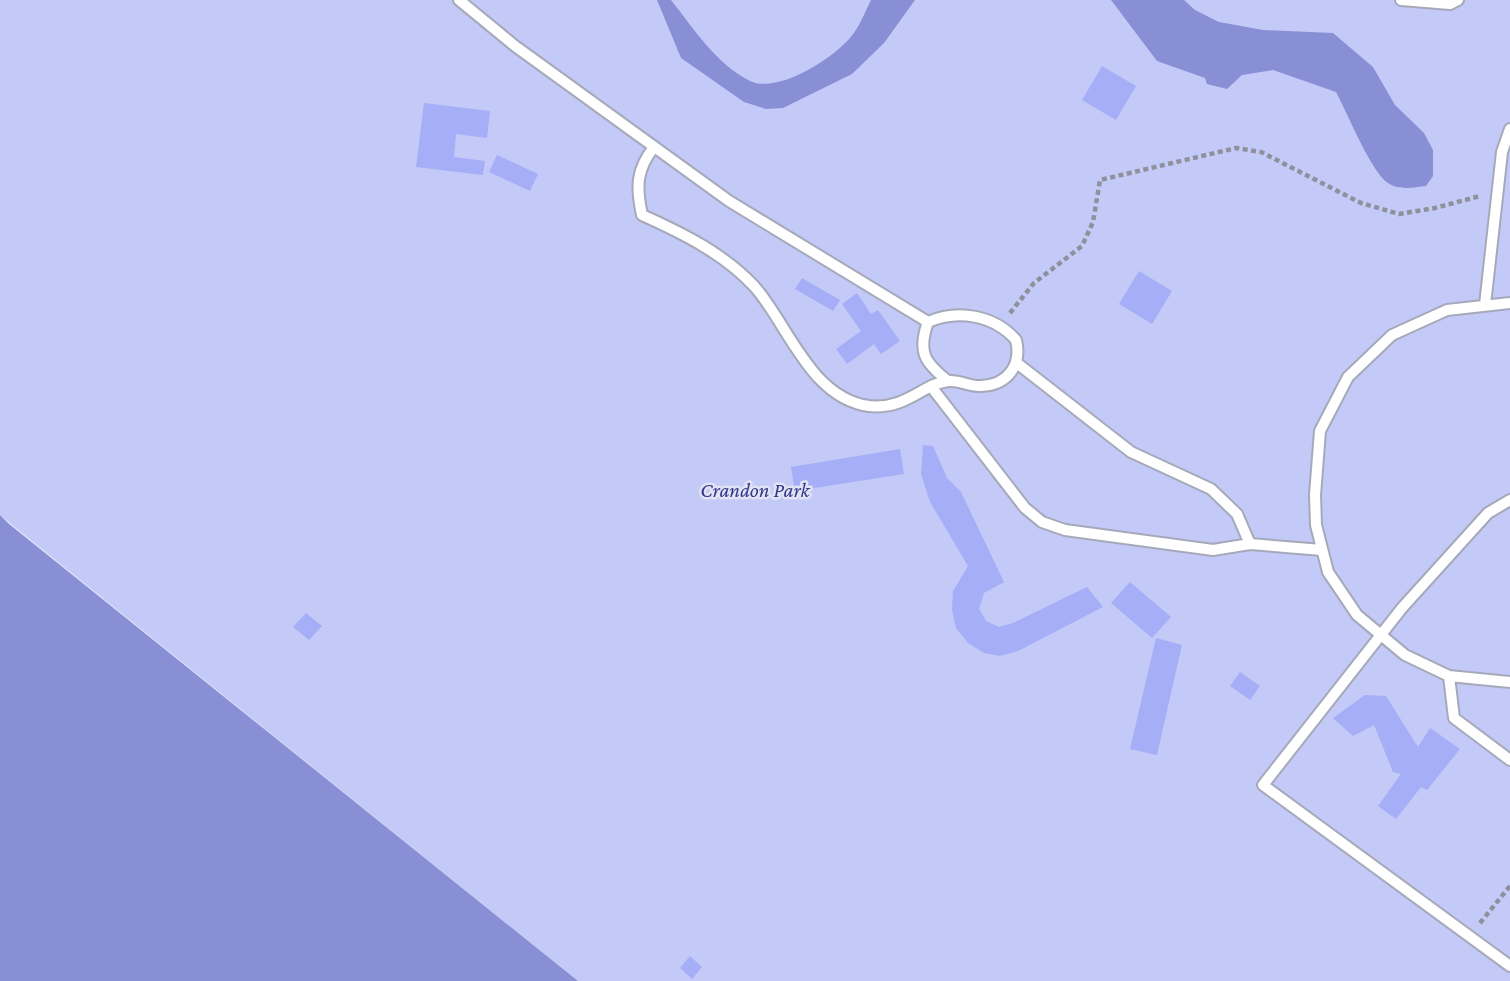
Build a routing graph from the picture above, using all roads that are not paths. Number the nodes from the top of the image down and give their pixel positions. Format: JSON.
{"nodes":[{"id":1,"x":459,"y":0,"type":"edge"},
{"id":2,"x":1401,"y":0,"type":"edge"},
{"id":3,"x":1458,"y":0,"type":"edge"},
{"id":4,"x":1510,"y":128,"type":"edge"},
{"id":5,"x":654,"y":147,"type":"junction"},
{"id":6,"x":1510,"y":303,"type":"edge"},
{"id":7,"x":1485,"y":305,"type":"junction"},
{"id":8,"x":928,"y":322,"type":"junction"},
{"id":9,"x":1018,"y":364,"type":"junction"},
{"id":10,"x":948,"y":381,"type":"junction"},
{"id":11,"x":933,"y":388,"type":"junction"},
{"id":12,"x":1510,"y":500,"type":"edge"},
{"id":13,"x":1251,"y":544,"type":"junction"},
{"id":14,"x":1322,"y":550,"type":"junction"},
{"id":15,"x":1380,"y":636,"type":"junction"},
{"id":16,"x":1449,"y":676,"type":"junction"},
{"id":17,"x":1510,"y":682,"type":"edge"},
{"id":18,"x":1510,"y":760,"type":"edge"},
{"id":19,"x":1510,"y":966,"type":"edge"}],
"edges":[{"from":1,"to":5,"type":"lane"},
{"from":2,"to":3,"type":"lane"},
{"from":4,"to":7,"type":"lane"},
{"from":5,"to":8,"type":"lane"},
{"from":5,"to":11,"type":"lane"},
{"from":6,"to":7,"type":"lane"},
{"from":7,"to":14,"type":"lane"},
{"from":8,"to":9,"type":"lane"},
{"from":8,"to":10,"type":"lane"},
{"from":9,"to":10,"type":"lane"},
{"from":9,"to":13,"type":"lane"},
{"from":10,"to":11,"type":"lane"},
{"from":11,"to":13,"type":"lane"},
{"from":12,"to":15,"type":"lane"},
{"from":13,"to":14,"type":"lane"},
{"from":14,"to":15,"type":"lane"},
{"from":15,"to":16,"type":"lane"},
{"from":15,"to":19,"type":"lane"},
{"from":16,"to":17,"type":"lane"},
{"from":16,"to":18,"type":"lane"}]}
